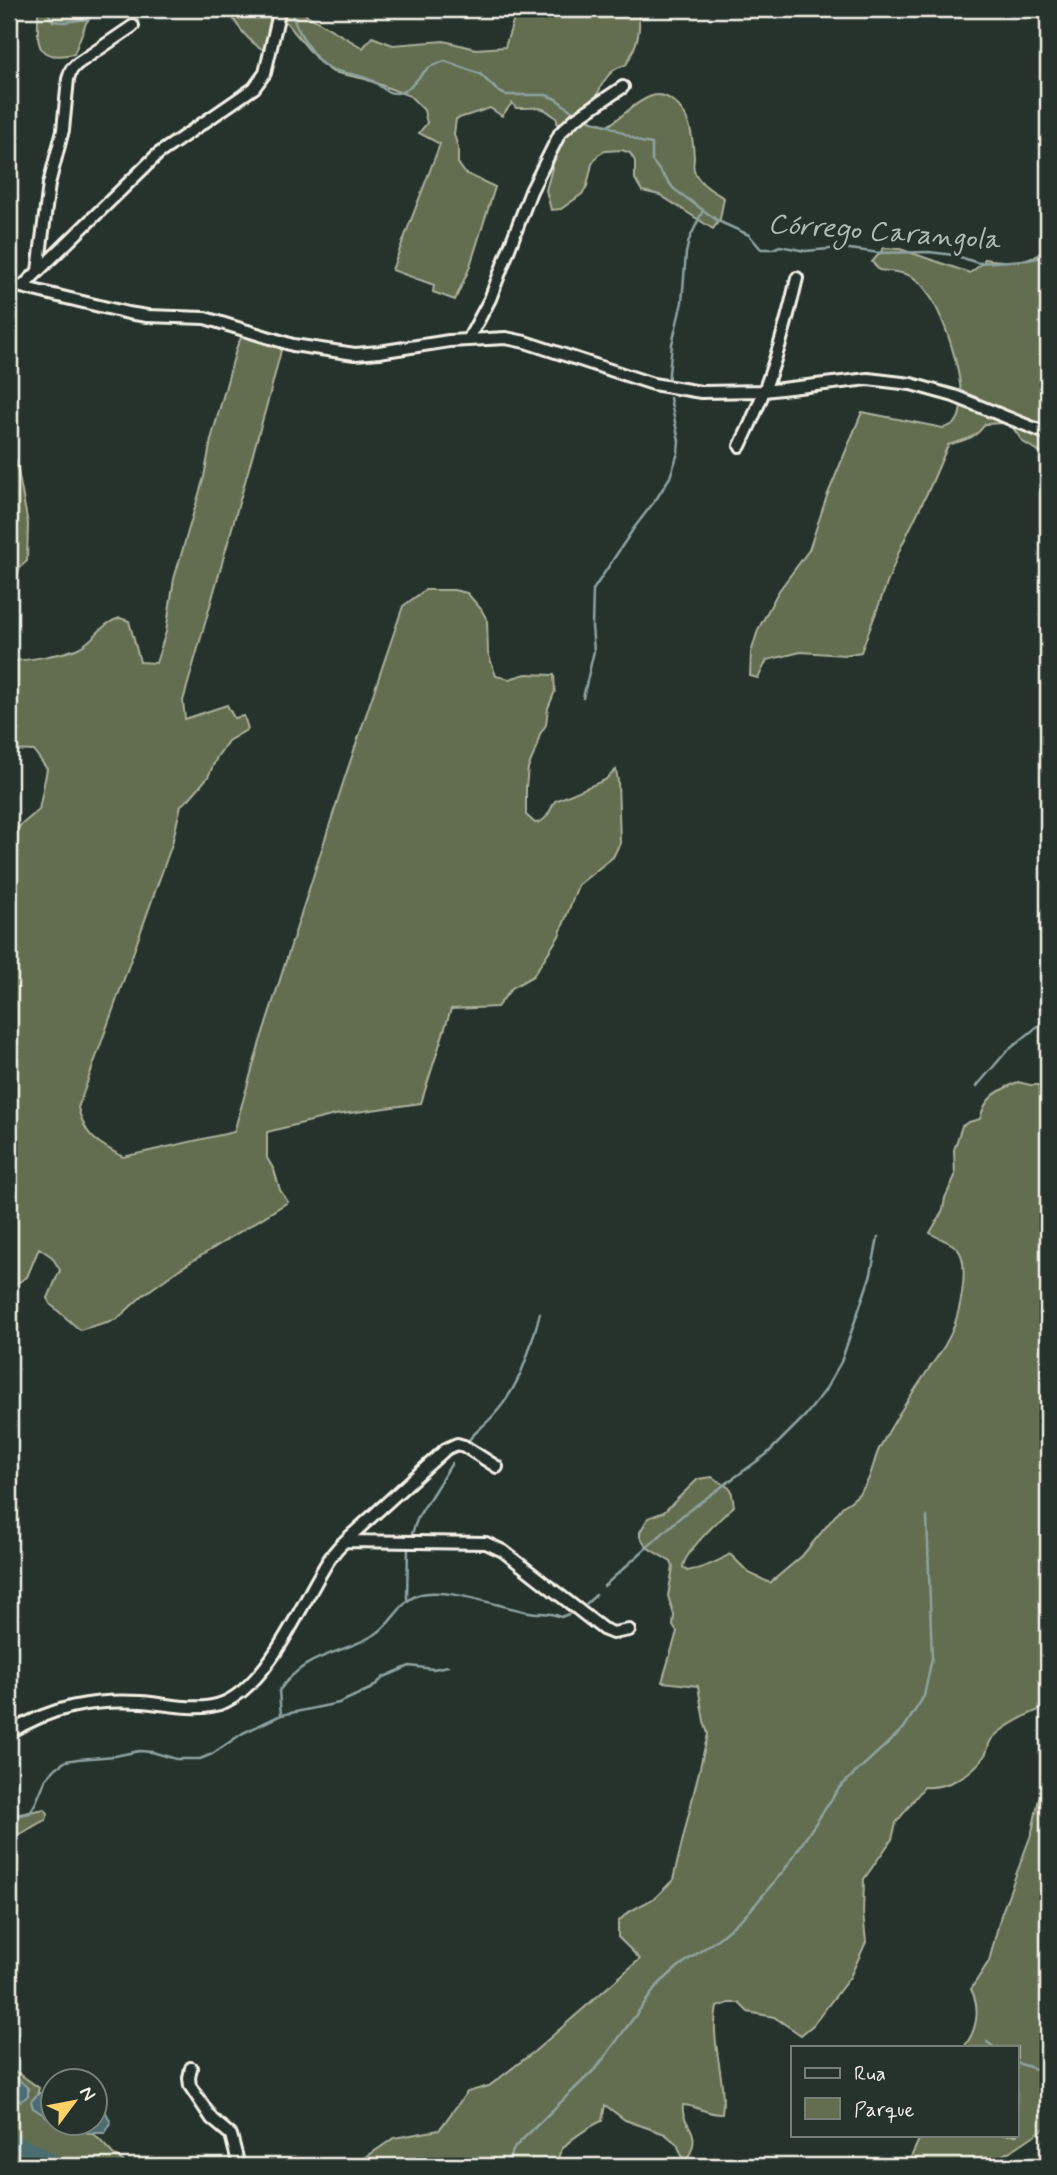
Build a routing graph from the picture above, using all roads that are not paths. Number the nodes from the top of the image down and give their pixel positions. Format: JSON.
{"nodes":[{"id":1,"x":280,"y":9,"type":"edge"},
{"id":2,"x":133,"y":26,"type":"dead end"},
{"id":3,"x":623,"y":87,"type":"dead end"},
{"id":4,"x":38,"y":271,"type":"junction"},
{"id":5,"x":797,"y":278,"type":"dead end"},
{"id":6,"x":9,"y":284,"type":"edge"},
{"id":7,"x":22,"y":287,"type":"junction"},
{"id":8,"x":468,"y":340,"type":"junction"},
{"id":9,"x":764,"y":391,"type":"junction"},
{"id":10,"x":1048,"y":434,"type":"edge"},
{"id":11,"x":740,"y":446,"type":"dead end"},
{"id":12,"x":497,"y":1467,"type":"dead end"},
{"id":13,"x":345,"y":1541,"type":"junction"},
{"id":14,"x":629,"y":1630,"type":"dead end"},
{"id":15,"x":9,"y":1733,"type":"edge"},
{"id":16,"x":191,"y":2068,"type":"dead end"},
{"id":17,"x":239,"y":2166,"type":"edge"}],
"edges":[{"from":1,"to":4,"type":"street"},
{"from":2,"to":4,"type":"street"},
{"from":3,"to":8,"type":"street"},
{"from":4,"to":7,"type":"street"},
{"from":5,"to":9,"type":"street"},
{"from":6,"to":7,"type":"street"},
{"from":7,"to":8,"type":"street"},
{"from":8,"to":9,"type":"street"},
{"from":9,"to":10,"type":"street"},
{"from":9,"to":11,"type":"street"},
{"from":12,"to":13,"type":"street"},
{"from":13,"to":14,"type":"street"},
{"from":13,"to":15,"type":"street"},
{"from":16,"to":17,"type":"street"}]}
